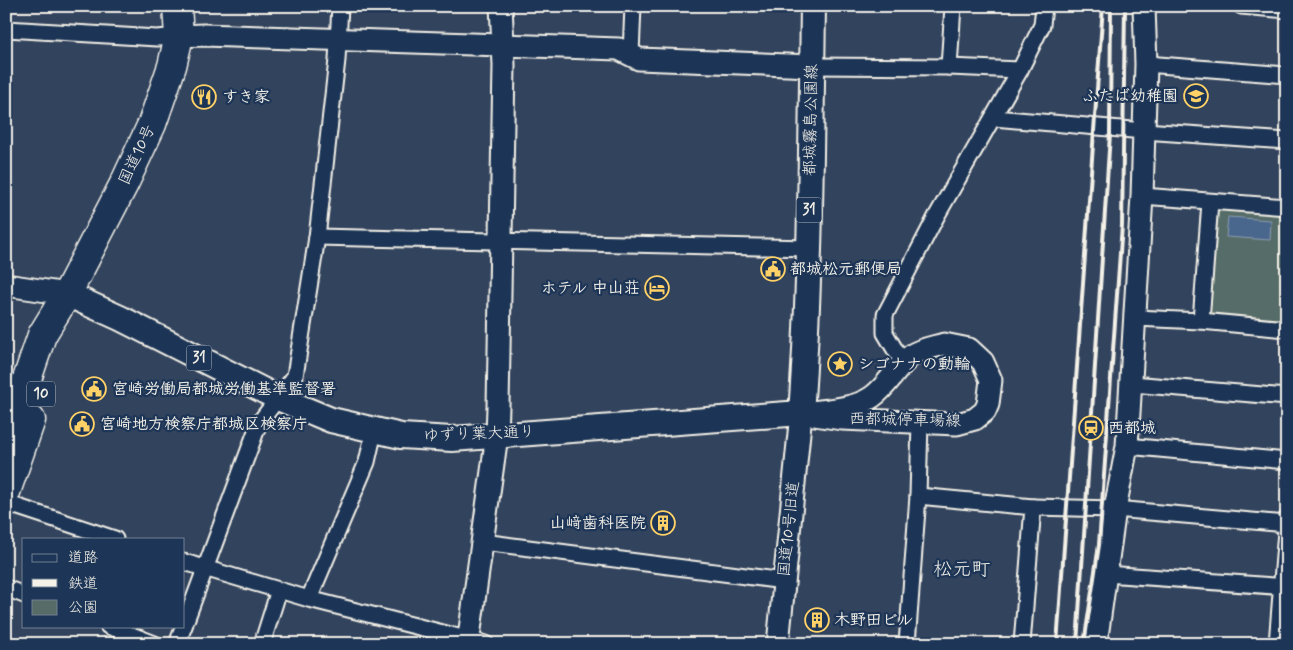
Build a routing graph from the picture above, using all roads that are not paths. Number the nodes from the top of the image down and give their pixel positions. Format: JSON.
{"nodes":[{"id":1,"x":177,"y":6,"type":"edge"},
{"id":2,"x":340,"y":6,"type":"edge"},
{"id":3,"x":501,"y":6,"type":"edge"},
{"id":4,"x":634,"y":6,"type":"edge"},
{"id":5,"x":813,"y":6,"type":"edge"},
{"id":6,"x":953,"y":6,"type":"edge"},
{"id":7,"x":1044,"y":6,"type":"edge"},
{"id":8,"x":1144,"y":6,"type":"edge"},
{"id":9,"x":1241,"y":6,"type":"edge"},
{"id":10,"x":1287,"y":10,"type":"edge"},
{"id":11,"x":6,"y":29,"type":"edge"},
{"id":12,"x":179,"y":36,"type":"junction"},
{"id":13,"x":339,"y":40,"type":"junction"},
{"id":14,"x":504,"y":46,"type":"junction"},
{"id":15,"x":631,"y":54,"type":"junction"},
{"id":16,"x":1146,"y":64,"type":"junction"},
{"id":17,"x":812,"y":66,"type":"junction"},
{"id":18,"x":950,"y":67,"type":"junction"},
{"id":19,"x":1020,"y":70,"type":"junction"},
{"id":20,"x":1287,"y":75,"type":"edge"},
{"id":21,"x":994,"y":118,"type":"junction"},
{"id":22,"x":1144,"y":131,"type":"junction"},
{"id":23,"x":1287,"y":141,"type":"edge"},
{"id":24,"x":1142,"y":196,"type":"junction"},
{"id":25,"x":1210,"y":202,"type":"junction"},
{"id":26,"x":1287,"y":207,"type":"edge"},
{"id":27,"x":317,"y":237,"type":"junction"},
{"id":28,"x":502,"y":241,"type":"junction"},
{"id":29,"x":808,"y":248,"type":"junction"},
{"id":30,"x":6,"y":285,"type":"edge"},
{"id":31,"x":67,"y":294,"type":"junction"},
{"id":32,"x":1135,"y":318,"type":"junction"},
{"id":33,"x":1201,"y":321,"type":"junction"},
{"id":34,"x":1287,"y":329,"type":"edge"},
{"id":35,"x":904,"y":363,"type":"junction"},
{"id":36,"x":1132,"y":384,"type":"junction"},
{"id":37,"x":1287,"y":397,"type":"edge"},
{"id":38,"x":278,"y":398,"type":"junction"},
{"id":39,"x":801,"y":413,"type":"junction"},
{"id":40,"x":920,"y":422,"type":"junction"},
{"id":41,"x":374,"y":431,"type":"junction"},
{"id":42,"x":497,"y":436,"type":"junction"},
{"id":43,"x":6,"y":441,"type":"edge"},
{"id":44,"x":1127,"y":446,"type":"junction"},
{"id":45,"x":1287,"y":461,"type":"edge"},
{"id":46,"x":6,"y":492,"type":"edge"},
{"id":47,"x":918,"y":496,"type":"junction"},
{"id":48,"x":6,"y":503,"type":"edge"},
{"id":49,"x":1033,"y":507,"type":"junction"},
{"id":50,"x":1115,"y":509,"type":"junction"},
{"id":51,"x":1287,"y":518,"type":"edge"},
{"id":52,"x":1287,"y":524,"type":"edge"},
{"id":53,"x":112,"y":538,"type":"edge"},
{"id":54,"x":483,"y":542,"type":"junction"},
{"id":55,"x":185,"y":562,"type":"edge"},
{"id":56,"x":205,"y":569,"type":"junction"},
{"id":57,"x":1106,"y":574,"type":"junction"},
{"id":58,"x":784,"y":581,"type":"junction"},
{"id":59,"x":1284,"y":587,"type":"edge"},
{"id":60,"x":6,"y":588,"type":"edge"},
{"id":61,"x":279,"y":590,"type":"junction"},
{"id":62,"x":22,"y":593,"type":"edge"},
{"id":63,"x":309,"y":599,"type":"junction"},
{"id":64,"x":185,"y":623,"type":"edge"},
{"id":65,"x":113,"y":628,"type":"edge"},
{"id":66,"x":183,"y":628,"type":"edge"},
{"id":67,"x":474,"y":642,"type":"edge"},
{"id":68,"x":155,"y":644,"type":"edge"},
{"id":69,"x":177,"y":644,"type":"edge"},
{"id":70,"x":262,"y":644,"type":"edge"},
{"id":71,"x":778,"y":644,"type":"edge"},
{"id":72,"x":907,"y":644,"type":"edge"},
{"id":73,"x":1022,"y":644,"type":"edge"},
{"id":74,"x":1096,"y":644,"type":"edge"},
{"id":75,"x":1277,"y":644,"type":"edge"}],
"edges":[{"from":1,"to":12,"type":"highway","name":"国道10号","number":"10"},
{"from":2,"to":13,"type":"street"},
{"from":3,"to":14,"type":"street"},
{"from":4,"to":15,"type":"street"},
{"from":5,"to":17,"type":"main road","name":"都城霧島公園線","number":"31"},
{"from":6,"to":18,"type":"street"},
{"from":7,"to":19,"type":"street"},
{"from":8,"to":16,"type":"street"},
{"from":9,"to":10,"type":"street"},
{"from":11,"to":12,"type":"street"},
{"from":12,"to":13,"type":"street"},
{"from":12,"to":31,"type":"highway","name":"国道10号","number":"10"},
{"from":13,"to":14,"type":"street"},
{"from":13,"to":27,"type":"street"},
{"from":14,"to":15,"type":"street"},
{"from":14,"to":28,"type":"street"},
{"from":15,"to":17,"type":"street"},
{"from":16,"to":20,"type":"street"},
{"from":16,"to":22,"type":"street"},
{"from":17,"to":18,"type":"street"},
{"from":17,"to":29,"type":"main road","name":"都城霧島公園線","number":"31"},
{"from":18,"to":19,"type":"street"},
{"from":19,"to":21,"type":"street"},
{"from":21,"to":22,"type":"street"},
{"from":21,"to":35,"type":"street"},
{"from":22,"to":23,"type":"street"},
{"from":22,"to":24,"type":"street"},
{"from":24,"to":25,"type":"street"},
{"from":24,"to":32,"type":"street"},
{"from":25,"to":26,"type":"street"},
{"from":25,"to":33,"type":"street"},
{"from":27,"to":28,"type":"street"},
{"from":27,"to":38,"type":"street"},
{"from":28,"to":29,"type":"street"},
{"from":28,"to":42,"type":"street"},
{"from":29,"to":39,"type":"main road","name":"都城霧島公園線","number":"31"},
{"from":30,"to":31,"type":"street"},
{"from":31,"to":38,"type":"main road","name":"ゆずり葉大通り","number":"31"},
{"from":31,"to":43,"type":"highway","name":"国道10号","number":"10"},
{"from":31,"to":46,"type":"highway","name":"国道10号","number":"10"},
{"from":32,"to":33,"type":"street"},
{"from":32,"to":36,"type":"street"},
{"from":33,"to":34,"type":"street"},
{"from":35,"to":39,"type":"street","name":"西都城停車場線"},
{"from":35,"to":40,"type":"street","name":"西都城停車場線"},
{"from":36,"to":37,"type":"street"},
{"from":36,"to":44,"type":"street"},
{"from":38,"to":41,"type":"main road","name":"ゆずり葉大通り","number":"31"},
{"from":38,"to":56,"type":"street"},
{"from":39,"to":40,"type":"street","name":"西都城停車場線"},
{"from":39,"to":42,"type":"main road","name":"ゆずり葉大通り","number":"31"},
{"from":39,"to":58,"type":"street","name":"国道10号旧道"},
{"from":40,"to":47,"type":"street"},
{"from":41,"to":42,"type":"main road","name":"ゆずり葉大通り","number":"31"},
{"from":41,"to":63,"type":"street"},
{"from":42,"to":54,"type":"street"},
{"from":44,"to":45,"type":"street"},
{"from":44,"to":50,"type":"street"},
{"from":47,"to":49,"type":"street"},
{"from":47,"to":72,"type":"street"},
{"from":48,"to":53,"type":"street"},
{"from":49,"to":50,"type":"street"},
{"from":49,"to":73,"type":"street"},
{"from":50,"to":52,"type":"street"},
{"from":50,"to":57,"type":"street"},
{"from":51,"to":52,"type":"street"},
{"from":52,"to":59,"type":"street"},
{"from":54,"to":58,"type":"street"},
{"from":54,"to":67,"type":"street"},
{"from":55,"to":56,"type":"street"},
{"from":56,"to":61,"type":"street"},
{"from":56,"to":64,"type":"street"},
{"from":57,"to":59,"type":"street"},
{"from":57,"to":74,"type":"street"},
{"from":58,"to":71,"type":"street","name":"国道10号旧道"},
{"from":59,"to":75,"type":"street"},
{"from":60,"to":62,"type":"street"},
{"from":61,"to":63,"type":"street"},
{"from":61,"to":70,"type":"street"},
{"from":63,"to":67,"type":"street"},
{"from":65,"to":68,"type":"street"},
{"from":66,"to":69,"type":"street"}]}
